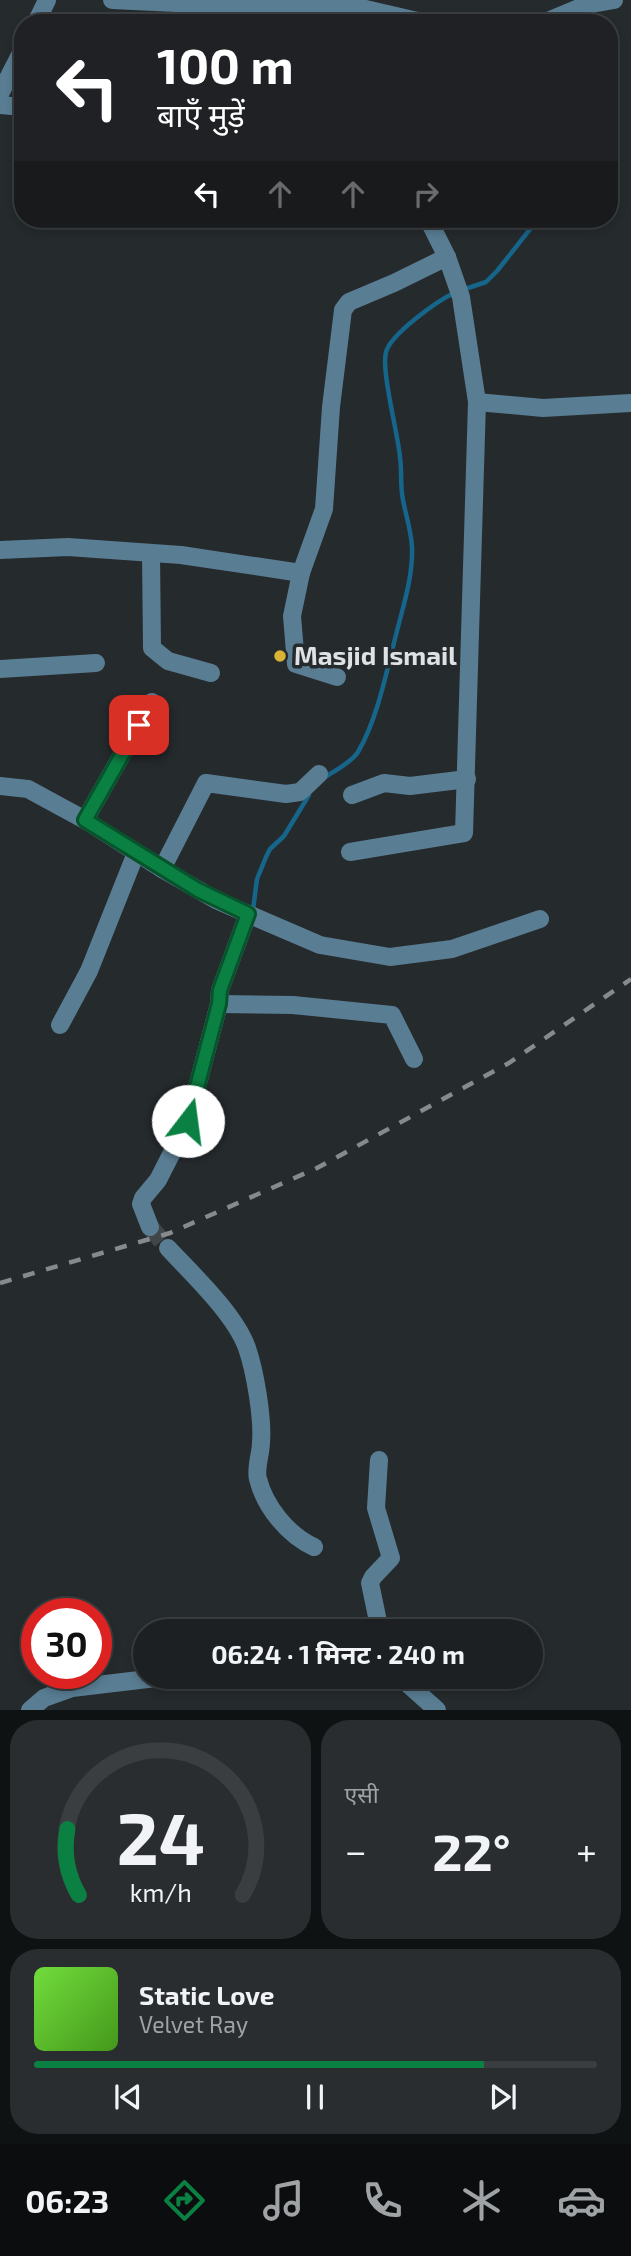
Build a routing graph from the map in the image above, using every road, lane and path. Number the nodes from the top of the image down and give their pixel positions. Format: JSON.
{"nodes":[{"id":1,"x":112,"y":0,"type":"edge"},
{"id":2,"x":614,"y":0,"type":"edge"},
{"id":3,"x":362,"y":3,"type":"edge"},
{"id":4,"x":397,"y":14,"type":"edge"},
{"id":5,"x":564,"y":14,"type":"edge"},
{"id":6,"x":14,"y":67,"type":"edge"},
{"id":7,"x":0,"y":94,"type":"edge"},
{"id":8,"x":432,"y":228,"type":"edge"},
{"id":9,"x":447,"y":257,"type":"junction"},
{"id":10,"x":477,"y":402,"type":"junction"},
{"id":11,"x":631,"y":403,"type":"edge"},
{"id":12,"x":0,"y":550,"type":"edge"},
{"id":13,"x":151,"y":554,"type":"junction"},
{"id":14,"x":301,"y":573,"type":"junction"},
{"id":15,"x":96,"y":663,"type":"dead end"},
{"id":16,"x":0,"y":669,"type":"edge"},
{"id":17,"x":211,"y":673,"type":"dead end"},
{"id":18,"x":337,"y":677,"type":"dead end"},
{"id":19,"x":152,"y":702,"type":"dead end"},
{"id":20,"x":319,"y":774,"type":"dead end"},
{"id":21,"x":467,"y":779,"type":"junction"},
{"id":22,"x":0,"y":786,"type":"edge"},
{"id":23,"x":352,"y":795,"type":"dead end"},
{"id":24,"x":85,"y":820,"type":"junction"},
{"id":25,"x":350,"y":852,"type":"dead end"},
{"id":26,"x":136,"y":853,"type":"junction"},
{"id":27,"x":162,"y":869,"type":"junction"},
{"id":28,"x":248,"y":914,"type":"junction"},
{"id":29,"x":540,"y":919,"type":"dead end"},
{"id":30,"x":219,"y":1004,"type":"junction"},
{"id":31,"x":60,"y":1025,"type":"dead end"},
{"id":32,"x":414,"y":1059,"type":"dead end"},
{"id":33,"x":150,"y":1227,"type":"tunnel mouth"},
{"id":34,"x":168,"y":1248,"type":"tunnel mouth"},
{"id":35,"x":379,"y":1460,"type":"dead end"},
{"id":36,"x":314,"y":1548,"type":"dead end"},
{"id":37,"x":378,"y":1619,"type":"edge"},
{"id":38,"x":133,"y":1681,"type":"edge"},
{"id":39,"x":414,"y":1689,"type":"edge"},
{"id":40,"x":30,"y":1710,"type":"edge"},
{"id":41,"x":438,"y":1710,"type":"edge"}],
"edges":[{"from":1,"to":3,"type":"street"},
{"from":2,"to":5,"type":"street"},
{"from":3,"to":4,"type":"street"},
{"from":6,"to":7,"type":"street"},
{"from":8,"to":9,"type":"street"},
{"from":9,"to":10,"type":"street"},
{"from":9,"to":14,"type":"street"},
{"from":10,"to":11,"type":"street"},
{"from":10,"to":21,"type":"street"},
{"from":12,"to":13,"type":"street"},
{"from":13,"to":14,"type":"street"},
{"from":13,"to":17,"type":"street"},
{"from":14,"to":18,"type":"street"},
{"from":15,"to":16,"type":"street"},
{"from":19,"to":24,"type":"street"},
{"from":20,"to":27,"type":"street"},
{"from":21,"to":23,"type":"street"},
{"from":21,"to":25,"type":"street"},
{"from":22,"to":24,"type":"street"},
{"from":24,"to":26,"type":"street"},
{"from":26,"to":27,"type":"street"},
{"from":26,"to":31,"type":"street"},
{"from":27,"to":28,"type":"street"},
{"from":28,"to":29,"type":"street"},
{"from":28,"to":30,"type":"street"},
{"from":30,"to":32,"type":"street"},
{"from":30,"to":33,"type":"street"},
{"from":34,"to":36,"type":"street"},
{"from":35,"to":37,"type":"street"},
{"from":38,"to":40,"type":"street"},
{"from":39,"to":41,"type":"street"}]}
